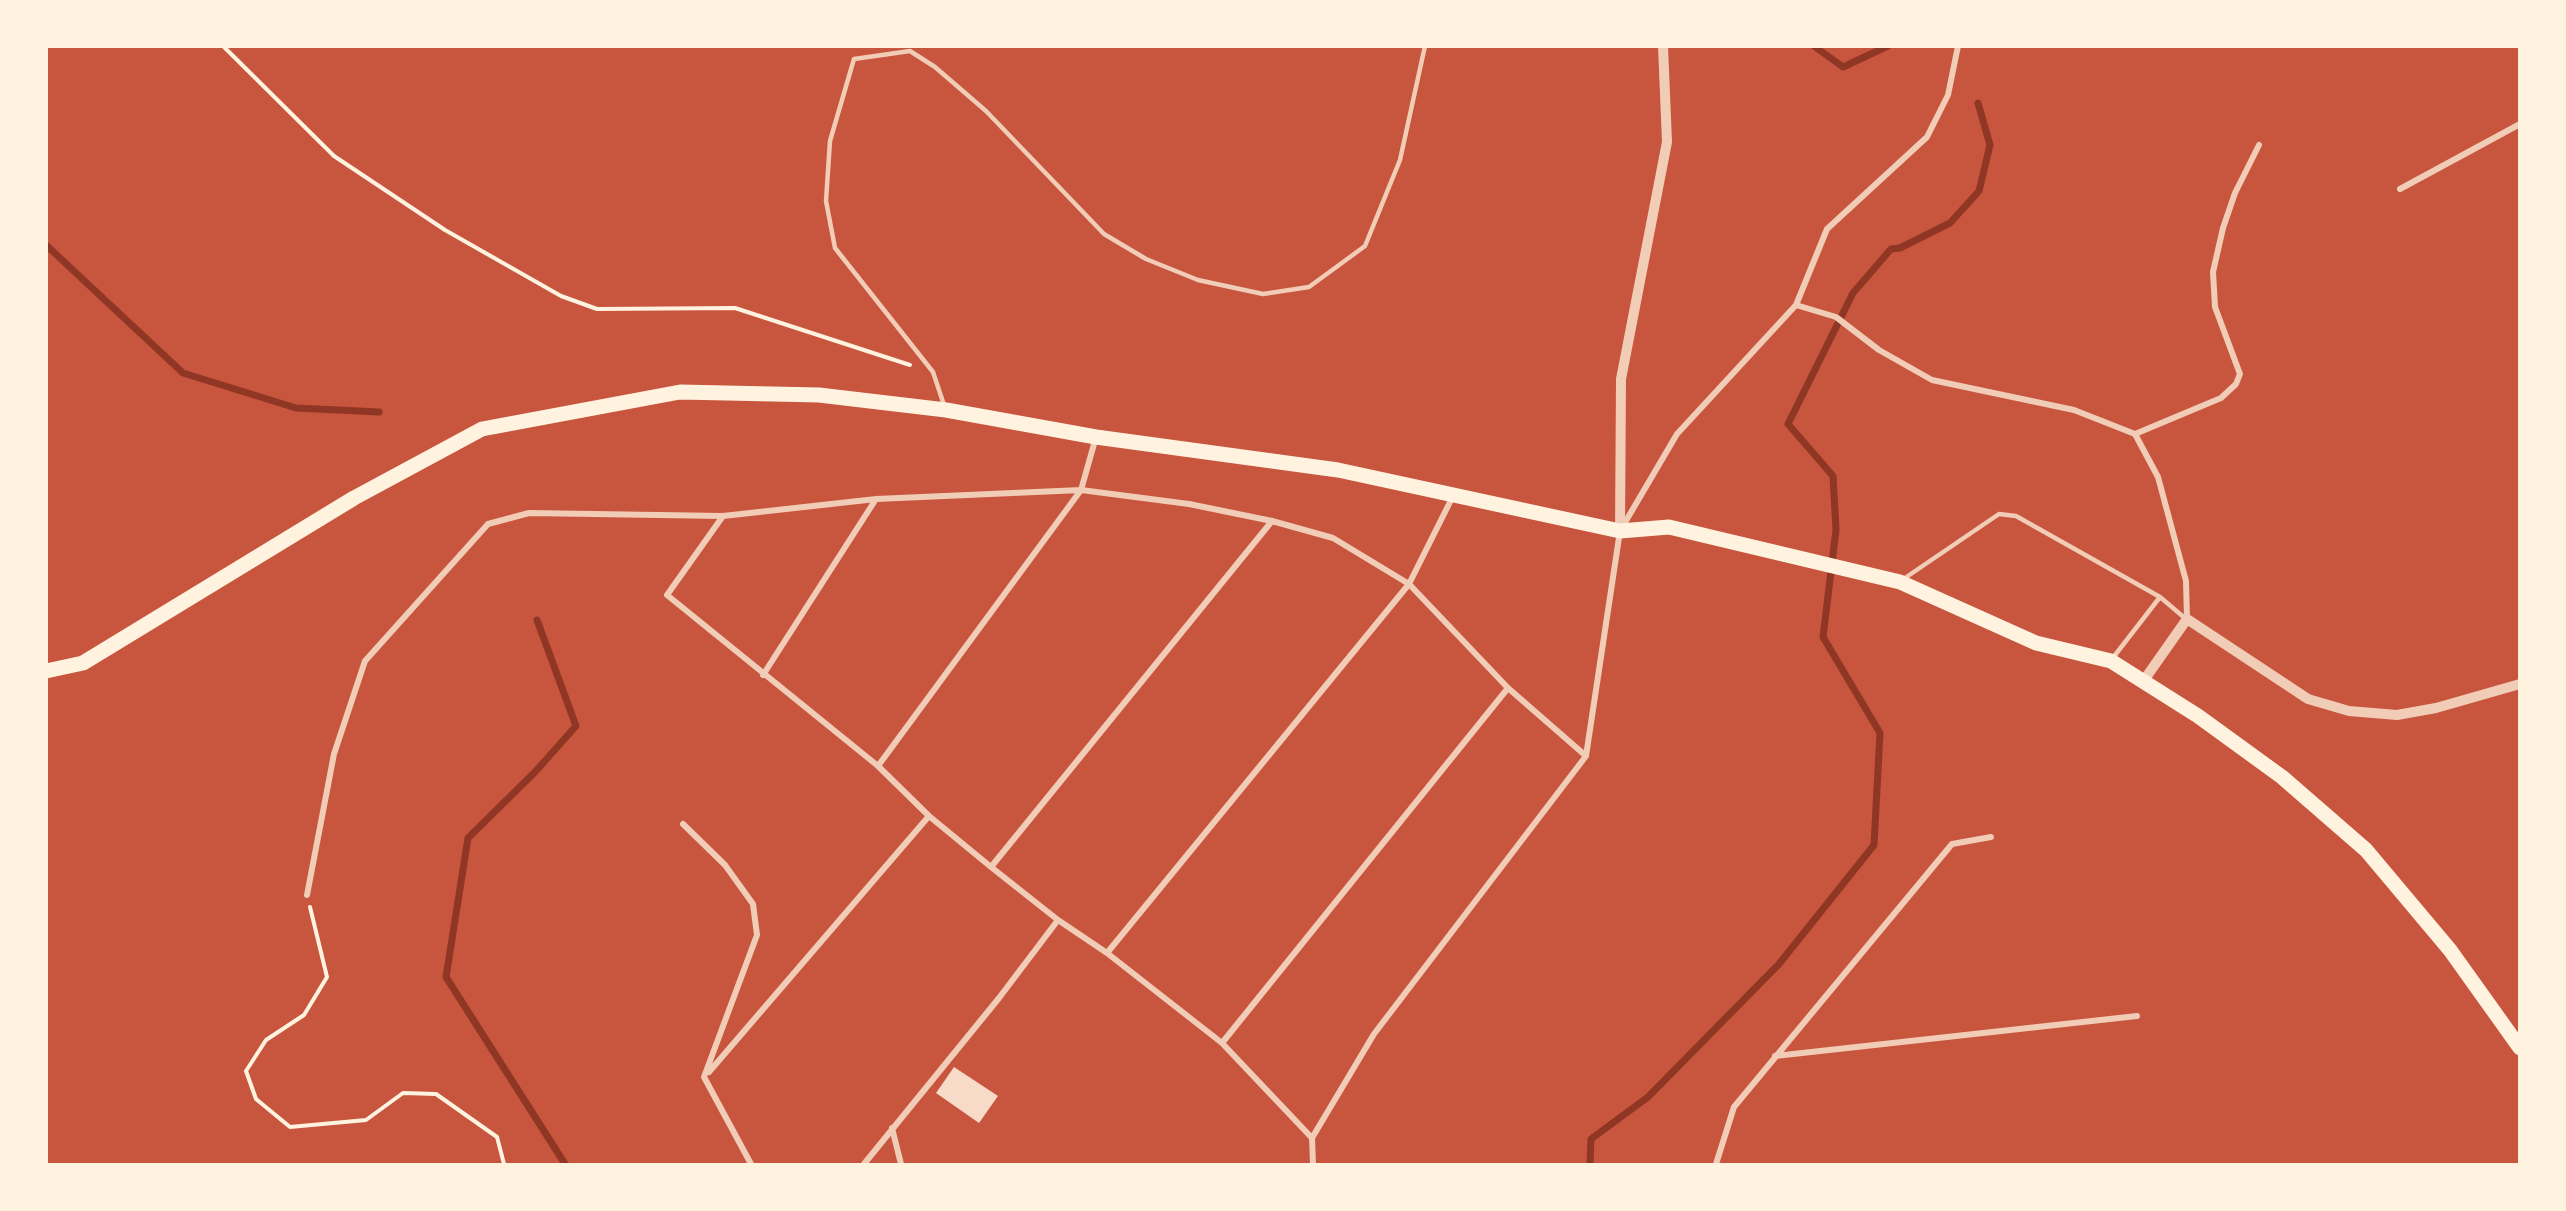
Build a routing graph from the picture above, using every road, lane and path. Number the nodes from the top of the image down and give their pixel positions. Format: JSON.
{"nodes":[{"id":1,"x":224,"y":46,"type":"edge"},
{"id":2,"x":1425,"y":46,"type":"edge"},
{"id":3,"x":1663,"y":46,"type":"edge"},
{"id":4,"x":1958,"y":46,"type":"edge"},
{"id":5,"x":2520,"y":124,"type":"edge"},
{"id":6,"x":2259,"y":145,"type":"dead end"},
{"id":7,"x":2400,"y":189,"type":"dead end"},
{"id":8,"x":1796,"y":306,"type":"junction"},
{"id":9,"x":933,"y":372,"type":"junction"},
{"id":10,"x":946,"y":410,"type":"junction"},
{"id":11,"x":2135,"y":434,"type":"junction"},
{"id":12,"x":1096,"y":437,"type":"junction"},
{"id":13,"x":1081,"y":490,"type":"junction"},
{"id":14,"x":1453,"y":496,"type":"junction"},
{"id":15,"x":876,"y":499,"type":"junction"},
{"id":16,"x":723,"y":516,"type":"junction"},
{"id":17,"x":1272,"y":520,"type":"junction"},
{"id":18,"x":1620,"y":531,"type":"junction"},
{"id":19,"x":1900,"y":582,"type":"junction"},
{"id":20,"x":1409,"y":584,"type":"junction"},
{"id":21,"x":2160,"y":597,"type":"junction"},
{"id":22,"x":2187,"y":619,"type":"junction"},
{"id":23,"x":2111,"y":662,"type":"junction"},
{"id":24,"x":46,"y":671,"type":"edge"},
{"id":25,"x":764,"y":675,"type":"junction"},
{"id":26,"x":2142,"y":683,"type":"junction"},
{"id":27,"x":2520,"y":684,"type":"edge"},
{"id":28,"x":1508,"y":688,"type":"junction"},
{"id":29,"x":1586,"y":756,"type":"junction"},
{"id":30,"x":878,"y":766,"type":"junction"},
{"id":31,"x":929,"y":816,"type":"junction"},
{"id":32,"x":683,"y":824,"type":"dead end"},
{"id":33,"x":1991,"y":837,"type":"dead end"},
{"id":34,"x":991,"y":867,"type":"junction"},
{"id":35,"x":307,"y":895,"type":"joint"},
{"id":36,"x":1058,"y":920,"type":"junction"},
{"id":37,"x":1107,"y":953,"type":"junction"},
{"id":38,"x":2136,"y":1016,"type":"dead end"},
{"id":39,"x":1222,"y":1043,"type":"junction"},
{"id":40,"x":2520,"y":1048,"type":"edge"},
{"id":41,"x":1775,"y":1056,"type":"junction"},
{"id":42,"x":704,"y":1077,"type":"junction"},
{"id":43,"x":892,"y":1128,"type":"junction"},
{"id":44,"x":1312,"y":1138,"type":"junction"},
{"id":45,"x":504,"y":1164,"type":"edge"},
{"id":46,"x":751,"y":1164,"type":"edge"},
{"id":47,"x":864,"y":1164,"type":"edge"},
{"id":48,"x":901,"y":1164,"type":"edge"},
{"id":49,"x":1313,"y":1164,"type":"edge"},
{"id":50,"x":1716,"y":1164,"type":"edge"}],
"edges":[{"from":1,"to":9,"type":"path"},
{"from":2,"to":9,"type":"lane"},
{"from":3,"to":18,"type":"street"},
{"from":4,"to":8,"type":"street"},
{"from":5,"to":7,"type":"street"},
{"from":6,"to":11,"type":"street"},
{"from":8,"to":11,"type":"street"},
{"from":8,"to":18,"type":"street"},
{"from":9,"to":10,"type":"lane"},
{"from":10,"to":12,"type":"main road"},
{"from":10,"to":24,"type":"main road"},
{"from":11,"to":22,"type":"street"},
{"from":12,"to":13,"type":"street"},
{"from":12,"to":14,"type":"main road"},
{"from":13,"to":15,"type":"street"},
{"from":13,"to":17,"type":"street"},
{"from":13,"to":30,"type":"street"},
{"from":14,"to":18,"type":"main road"},
{"from":14,"to":20,"type":"street"},
{"from":15,"to":16,"type":"street"},
{"from":15,"to":25,"type":"street"},
{"from":16,"to":25,"type":"street"},
{"from":16,"to":35,"type":"street"},
{"from":17,"to":20,"type":"street"},
{"from":17,"to":34,"type":"street"},
{"from":18,"to":19,"type":"main road"},
{"from":18,"to":29,"type":"street"},
{"from":19,"to":21,"type":"lane"},
{"from":19,"to":23,"type":"main road"},
{"from":20,"to":28,"type":"street"},
{"from":20,"to":37,"type":"street"},
{"from":21,"to":22,"type":"lane"},
{"from":21,"to":23,"type":"lane"},
{"from":22,"to":26,"type":"street"},
{"from":22,"to":27,"type":"street"},
{"from":23,"to":26,"type":"main road"},
{"from":25,"to":30,"type":"street"},
{"from":26,"to":40,"type":"main road"},
{"from":28,"to":29,"type":"street"},
{"from":28,"to":39,"type":"street"},
{"from":29,"to":44,"type":"street"},
{"from":30,"to":31,"type":"street"},
{"from":31,"to":34,"type":"street"},
{"from":31,"to":42,"type":"street"},
{"from":32,"to":42,"type":"street"},
{"from":33,"to":41,"type":"street"},
{"from":34,"to":36,"type":"street"},
{"from":35,"to":45,"type":"path"},
{"from":36,"to":37,"type":"street"},
{"from":36,"to":43,"type":"street"},
{"from":37,"to":39,"type":"street"},
{"from":38,"to":41,"type":"street"},
{"from":39,"to":44,"type":"street"},
{"from":41,"to":50,"type":"street"},
{"from":42,"to":46,"type":"street"},
{"from":43,"to":47,"type":"street"},
{"from":43,"to":48,"type":"street"},
{"from":44,"to":49,"type":"street"}]}
